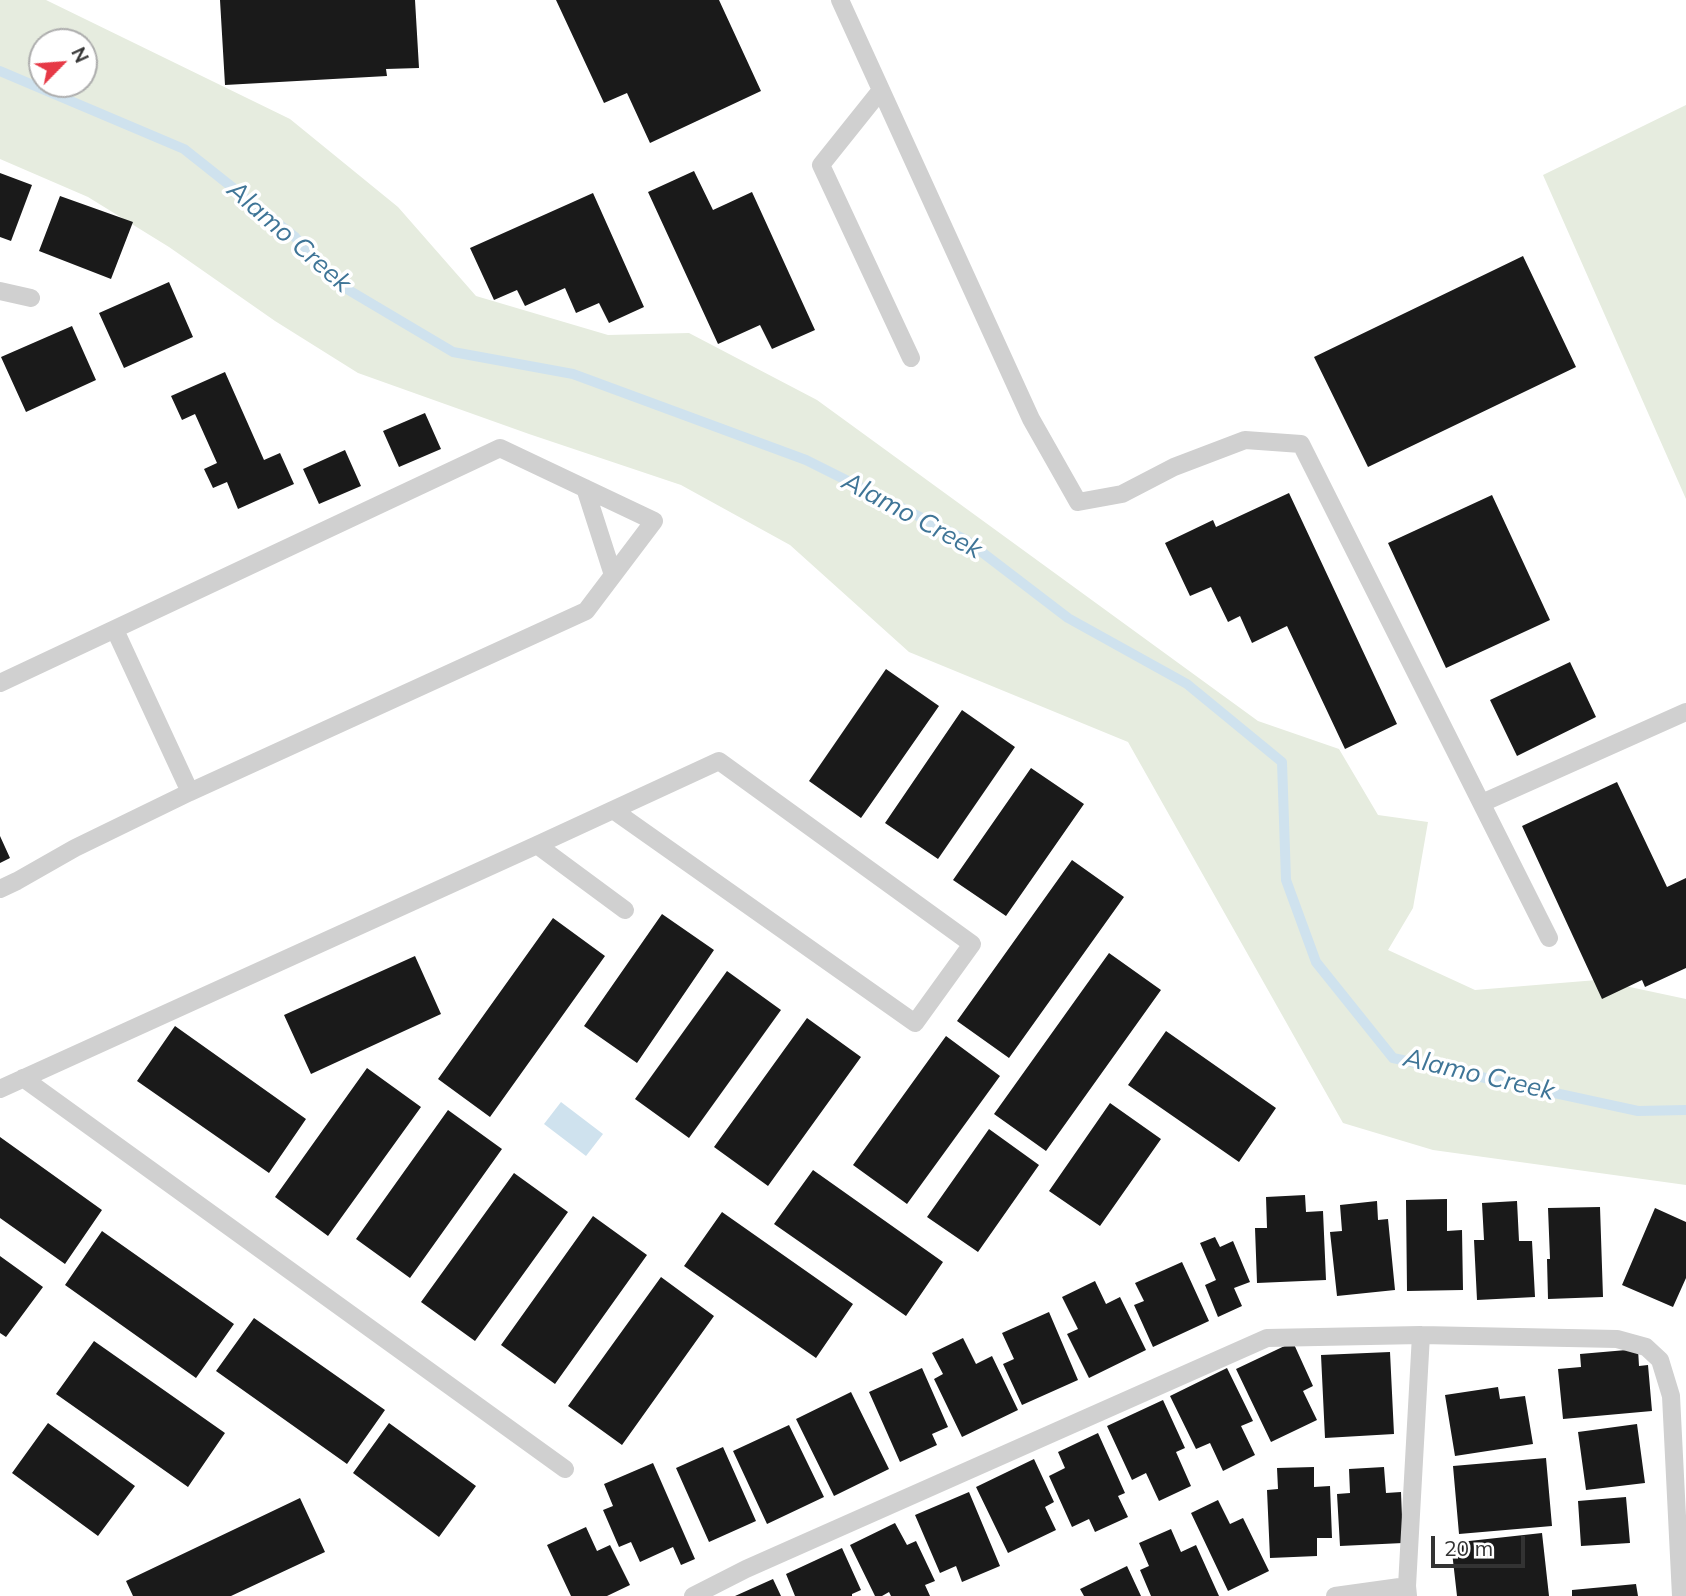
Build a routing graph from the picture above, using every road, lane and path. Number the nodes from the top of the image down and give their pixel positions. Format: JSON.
{"nodes":[{"id":1,"x":840,"y":0,"type":"edge"},
{"id":2,"x":881,"y":90,"type":"junction"},
{"id":3,"x":0,"y":290,"type":"edge"},
{"id":4,"x":31,"y":298,"type":"dead end"},
{"id":5,"x":911,"y":358,"type":"dead end"},
{"id":6,"x":585,"y":488,"type":"junction"},
{"id":7,"x":613,"y":575,"type":"junction"},
{"id":8,"x":115,"y":630,"type":"junction"},
{"id":9,"x":0,"y":683,"type":"edge"},
{"id":10,"x":1686,"y":712,"type":"edge"},
{"id":11,"x":190,"y":792,"type":"junction"},
{"id":12,"x":1482,"y":803,"type":"junction"},
{"id":13,"x":613,"y":810,"type":"junction"},
{"id":14,"x":537,"y":845,"type":"junction"},
{"id":15,"x":0,"y":889,"type":"edge"},
{"id":16,"x":625,"y":910,"type":"dead end"},
{"id":17,"x":1549,"y":938,"type":"dead end"},
{"id":18,"x":23,"y":1079,"type":"junction"},
{"id":19,"x":0,"y":1089,"type":"edge"},
{"id":20,"x":1421,"y":1335,"type":"junction"},
{"id":21,"x":565,"y":1469,"type":"dead end"},
{"id":22,"x":1408,"y":1591,"type":"edge"},
{"id":23,"x":693,"y":1596,"type":"edge"},
{"id":24,"x":1335,"y":1596,"type":"edge"},
{"id":25,"x":1681,"y":1596,"type":"edge"}],
"edges":[{"from":1,"to":2,"type":"lane"},
{"from":2,"to":5,"type":"lane"},
{"from":2,"to":12,"type":"lane"},
{"from":3,"to":4,"type":"lane"},
{"from":6,"to":7,"type":"lane"},
{"from":6,"to":7,"type":"lane"},
{"from":6,"to":8,"type":"lane"},
{"from":7,"to":11,"type":"lane"},
{"from":8,"to":9,"type":"lane"},
{"from":8,"to":11,"type":"lane"},
{"from":10,"to":12,"type":"lane"},
{"from":11,"to":15,"type":"lane"},
{"from":12,"to":17,"type":"lane"},
{"from":13,"to":13,"type":"lane"},
{"from":13,"to":14,"type":"lane"},
{"from":14,"to":16,"type":"lane"},
{"from":14,"to":18,"type":"lane"},
{"from":18,"to":19,"type":"lane"},
{"from":18,"to":21,"type":"lane"},
{"from":20,"to":22,"type":"lane"},
{"from":20,"to":23,"type":"lane"},
{"from":20,"to":25,"type":"lane"},
{"from":22,"to":24,"type":"lane"}]}
